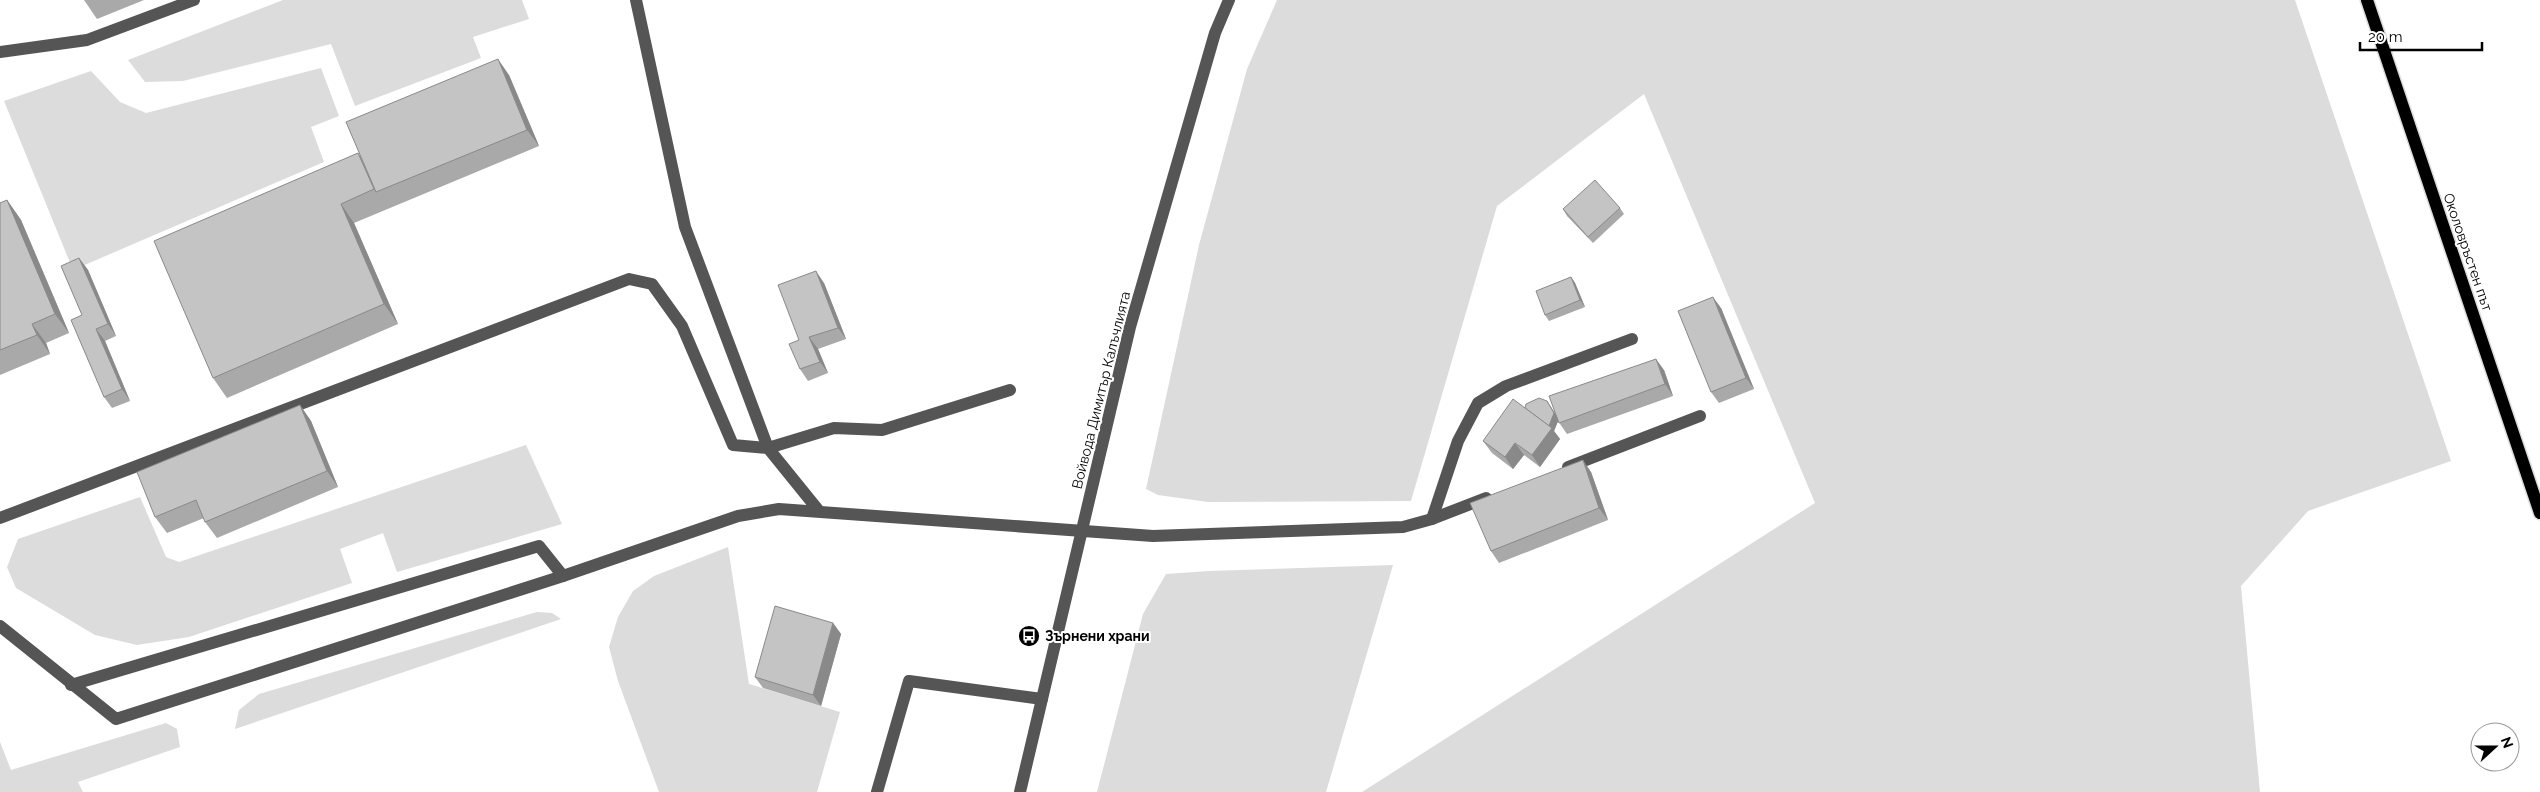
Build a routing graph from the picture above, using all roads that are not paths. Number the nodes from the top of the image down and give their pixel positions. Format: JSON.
{"nodes":[{"id":1,"x":194,"y":0,"type":"edge"},
{"id":2,"x":636,"y":0,"type":"edge"},
{"id":3,"x":1229,"y":0,"type":"edge"},
{"id":4,"x":2367,"y":0,"type":"edge"},
{"id":5,"x":0,"y":52,"type":"edge"},
{"id":6,"x":1632,"y":340,"type":"dead end"},
{"id":7,"x":1010,"y":390,"type":"dead end"},
{"id":8,"x":1700,"y":416,"type":"dead end"},
{"id":9,"x":768,"y":448,"type":"junction"},
{"id":10,"x":1552,"y":473,"type":"edge"},
{"id":11,"x":1497,"y":494,"type":"edge"},
{"id":12,"x":819,"y":511,"type":"junction"},
{"id":13,"x":2540,"y":513,"type":"edge"},
{"id":14,"x":0,"y":518,"type":"edge"},
{"id":15,"x":1432,"y":519,"type":"junction"},
{"id":16,"x":1081,"y":533,"type":"junction"},
{"id":17,"x":564,"y":576,"type":"junction"},
{"id":18,"x":0,"y":626,"type":"edge"},
{"id":19,"x":72,"y":685,"type":"junction"},
{"id":20,"x":1042,"y":699,"type":"junction"},
{"id":21,"x":877,"y":792,"type":"edge"},
{"id":22,"x":1020,"y":792,"type":"edge"}],
"edges":[{"from":1,"to":5,"type":"street"},
{"from":2,"to":9,"type":"street"},
{"from":3,"to":16,"type":"street","name":"Войвода Димитър Калъчлията"},
{"from":4,"to":13,"type":"main road","name":"Околовръстен път"},
{"from":6,"to":15,"type":"street"},
{"from":7,"to":9,"type":"street"},
{"from":8,"to":10,"type":"street"},
{"from":9,"to":12,"type":"street"},
{"from":9,"to":14,"type":"street"},
{"from":11,"to":15,"type":"street"},
{"from":12,"to":16,"type":"street"},
{"from":12,"to":17,"type":"street"},
{"from":15,"to":16,"type":"street"},
{"from":16,"to":20,"type":"street","name":"Войвода Димитър Калъчлията"},
{"from":17,"to":19,"type":"street"},
{"from":17,"to":19,"type":"street"},
{"from":18,"to":19,"type":"street"},
{"from":20,"to":21,"type":"street"},
{"from":20,"to":22,"type":"street","name":"Войвода Димитър Калъчлията"}]}
